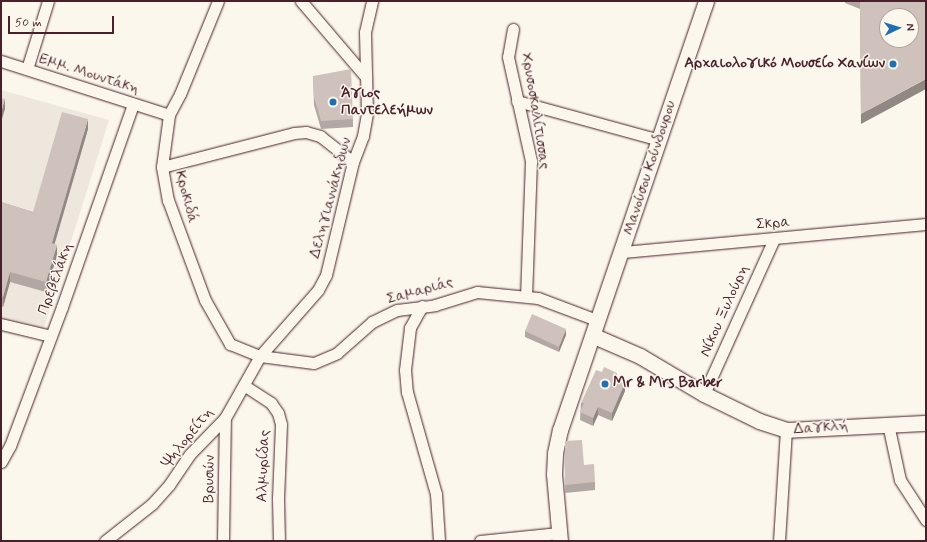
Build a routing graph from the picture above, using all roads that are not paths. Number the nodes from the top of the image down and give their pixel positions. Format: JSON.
{"nodes":[{"id":1,"x":48,"y":1,"type":"edge"},
{"id":2,"x":218,"y":1,"type":"edge"},
{"id":3,"x":301,"y":1,"type":"edge"},
{"id":4,"x":372,"y":1,"type":"edge"},
{"id":5,"x":706,"y":1,"type":"edge"},
{"id":6,"x":513,"y":29,"type":"dead end"},
{"id":7,"x":1,"y":61,"type":"edge"},
{"id":8,"x":27,"y":69,"type":"junction"},
{"id":9,"x":366,"y":78,"type":"junction"},
{"id":10,"x":517,"y":101,"type":"junction"},
{"id":11,"x":133,"y":104,"type":"junction"},
{"id":12,"x":168,"y":115,"type":"junction"},
{"id":13,"x":660,"y":140,"type":"junction"},
{"id":14,"x":353,"y":162,"type":"junction"},
{"id":15,"x":162,"y":167,"type":"junction"},
{"id":16,"x":926,"y":224,"type":"edge"},
{"id":17,"x":774,"y":239,"type":"junction"},
{"id":18,"x":623,"y":252,"type":"junction"},
{"id":19,"x":526,"y":296,"type":"junction"},
{"id":20,"x":422,"y":306,"type":"junction"},
{"id":21,"x":599,"y":322,"type":"junction"},
{"id":22,"x":1,"y":324,"type":"edge"},
{"id":23,"x":51,"y":336,"type":"junction"},
{"id":24,"x":594,"y":336,"type":"junction"},
{"id":25,"x":260,"y":356,"type":"junction"},
{"id":26,"x":244,"y":386,"type":"junction"},
{"id":27,"x":704,"y":394,"type":"junction"},
{"id":28,"x":225,"y":418,"type":"junction"},
{"id":29,"x":926,"y":423,"type":"edge"},
{"id":30,"x":888,"y":424,"type":"junction"},
{"id":31,"x":786,"y":430,"type":"junction"},
{"id":32,"x":1,"y":462,"type":"edge"},
{"id":33,"x":926,"y":520,"type":"edge"},
{"id":34,"x":559,"y":537,"type":"edge"},
{"id":35,"x":105,"y":541,"type":"edge"},
{"id":36,"x":223,"y":541,"type":"edge"},
{"id":37,"x":280,"y":541,"type":"edge"},
{"id":38,"x":439,"y":541,"type":"edge"},
{"id":39,"x":480,"y":541,"type":"edge"},
{"id":40,"x":779,"y":541,"type":"edge"}],
"edges":[{"from":1,"to":8,"type":"street"},
{"from":2,"to":12,"type":"street","name":"Κροκιδά"},
{"from":3,"to":9,"type":"street"},
{"from":4,"to":9,"type":"street","name":"Δεληγιαννάκηδων"},
{"from":5,"to":13,"type":"main road","name":"Μανούσου Κούνδουρου"},
{"from":6,"to":10,"type":"street","name":"Χρυσοσκαλίτισσας"},
{"from":7,"to":8,"type":"street","name":"Εμμ. Μουντάκη"},
{"from":8,"to":11,"type":"street","name":"Εμμ. Μουντάκη"},
{"from":9,"to":14,"type":"street","name":"Δεληγιαννάκηδων"},
{"from":10,"to":13,"type":"street"},
{"from":10,"to":19,"type":"street","name":"Χρυσοσκαλίτισσας"},
{"from":11,"to":12,"type":"street","name":"Εμμ. Μουντάκη"},
{"from":11,"to":23,"type":"street","name":"Πρεβελάκη"},
{"from":12,"to":15,"type":"street","name":"Κροκιδά"},
{"from":13,"to":18,"type":"main road","name":"Μανούσου Κούνδουρου"},
{"from":14,"to":15,"type":"street"},
{"from":14,"to":25,"type":"street","name":"Δεληγιαννάκηδων"},
{"from":15,"to":25,"type":"street","name":"Κροκιδά"},
{"from":16,"to":17,"type":"street","name":"Σκρα"},
{"from":17,"to":18,"type":"street","name":"Σκρα"},
{"from":17,"to":27,"type":"street","name":"Νίκου Ξυλούρη"},
{"from":18,"to":21,"type":"main road","name":"Μανούσου Κούνδουρου"},
{"from":19,"to":20,"type":"street","name":"Σαμαριάς"},
{"from":19,"to":21,"type":"street","name":"Σαμαριάς"},
{"from":20,"to":25,"type":"street","name":"Σαμαριάς"},
{"from":20,"to":38,"type":"street"},
{"from":21,"to":24,"type":"main road","name":"Μανούσου Κούνδουρου"},
{"from":22,"to":23,"type":"street"},
{"from":23,"to":32,"type":"street","name":"Πρεβελάκη"},
{"from":24,"to":27,"type":"main road","name":"Δαγκλή"},
{"from":24,"to":34,"type":"main road","name":"Μανούσου Κούνδουρου"},
{"from":25,"to":26,"type":"street","name":"Ψηλορείτη"},
{"from":26,"to":28,"type":"street","name":"Ψηλορείτη"},
{"from":26,"to":37,"type":"street","name":"Αλμυρίδας"},
{"from":27,"to":31,"type":"main road","name":"Δαγκλή"},
{"from":28,"to":35,"type":"street","name":"Ψηλορείτη"},
{"from":28,"to":36,"type":"street","name":"Βρυσών"},
{"from":29,"to":30,"type":"main road","name":"Δαγκλή"},
{"from":30,"to":31,"type":"main road","name":"Δαγκλή"},
{"from":30,"to":33,"type":"street"},
{"from":31,"to":40,"type":"street"},
{"from":34,"to":39,"type":"street"}]}
